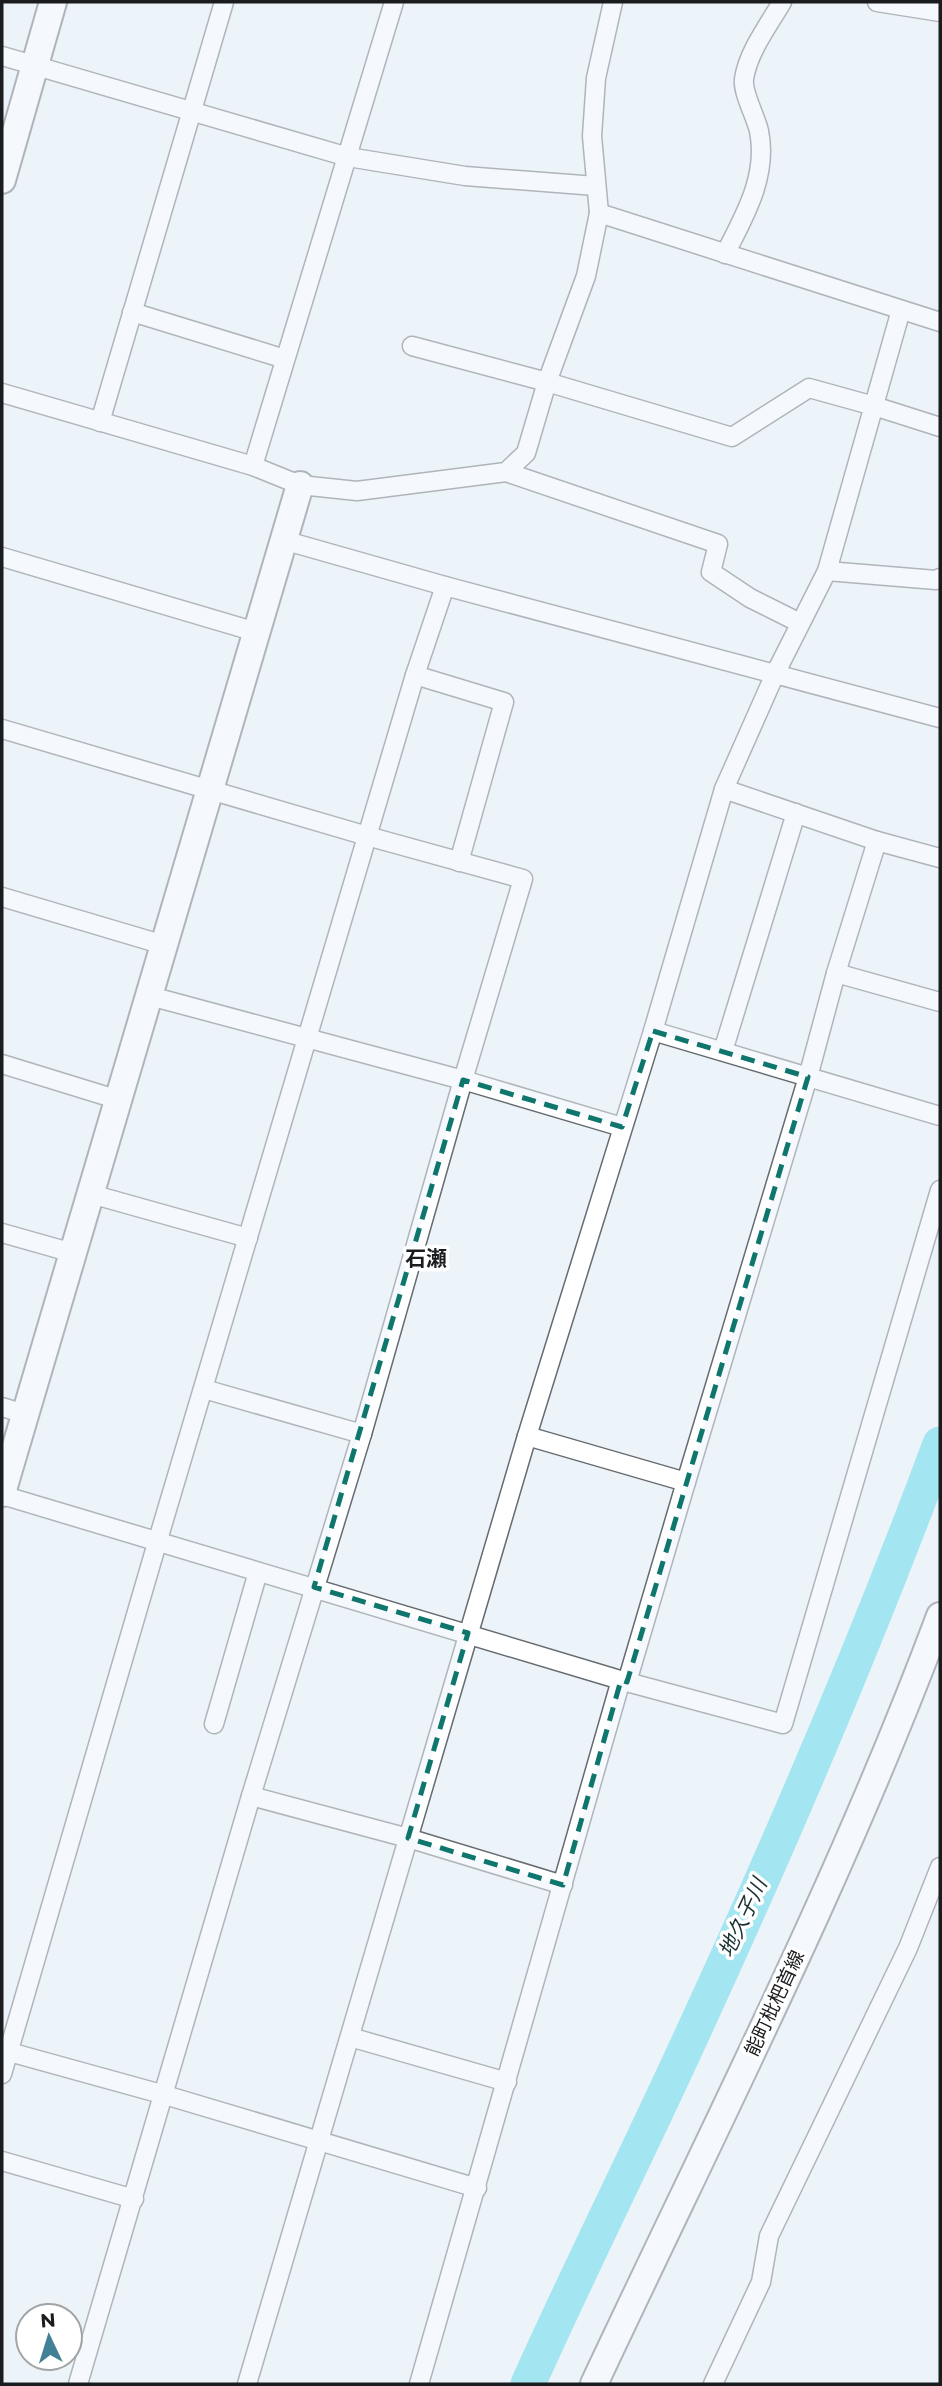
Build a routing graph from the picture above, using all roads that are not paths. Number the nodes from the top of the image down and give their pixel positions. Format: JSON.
{"nodes":[{"id":1,"x":53,"y":2,"type":"edge"},
{"id":2,"x":224,"y":2,"type":"edge"},
{"id":3,"x":394,"y":2,"type":"edge"},
{"id":4,"x":613,"y":2,"type":"edge"},
{"id":5,"x":782,"y":2,"type":"edge"},
{"id":6,"x":877,"y":2,"type":"edge"},
{"id":7,"x":940,"y":12,"type":"edge"},
{"id":8,"x":2,"y":57,"type":"edge"},
{"id":9,"x":34,"y":67,"type":"junction"},
{"id":10,"x":191,"y":113,"type":"junction"},
{"id":11,"x":348,"y":156,"type":"junction"},
{"id":12,"x":2,"y":175,"type":"edge"},
{"id":13,"x":597,"y":186,"type":"junction"},
{"id":14,"x":599,"y":213,"type":"junction"},
{"id":15,"x":725,"y":254,"type":"junction"},
{"id":16,"x":901,"y":310,"type":"junction"},
{"id":17,"x":132,"y":313,"type":"junction"},
{"id":18,"x":940,"y":322,"type":"edge"},
{"id":19,"x":412,"y":346,"type":"dead end"},
{"id":20,"x":285,"y":359,"type":"junction"},
{"id":21,"x":547,"y":382,"type":"junction"},
{"id":22,"x":2,"y":393,"type":"edge"},
{"id":23,"x":874,"y":406,"type":"junction"},
{"id":24,"x":100,"y":422,"type":"junction"},
{"id":25,"x":940,"y":427,"type":"edge"},
{"id":26,"x":253,"y":466,"type":"junction"},
{"id":27,"x":506,"y":472,"type":"junction"},
{"id":28,"x":300,"y":485,"type":"junction"},
{"id":29,"x":283,"y":540,"type":"junction"},
{"id":30,"x":2,"y":558,"type":"edge"},
{"id":31,"x":827,"y":571,"type":"junction"},
{"id":32,"x":940,"y":578,"type":"edge"},
{"id":33,"x":445,"y":586,"type":"junction"},
{"id":34,"x":800,"y":623,"type":"junction"},
{"id":35,"x":256,"y":632,"type":"junction"},
{"id":36,"x":775,"y":674,"type":"junction"},
{"id":37,"x":415,"y":675,"type":"junction"},
{"id":38,"x":940,"y":718,"type":"edge"},
{"id":39,"x":2,"y":729,"type":"edge"},
{"id":40,"x":724,"y":789,"type":"junction"},
{"id":41,"x":210,"y":790,"type":"junction"},
{"id":42,"x":796,"y":813,"type":"junction"},
{"id":43,"x":367,"y":836,"type":"junction"},
{"id":44,"x":877,"y":841,"type":"junction"},
{"id":45,"x":940,"y":858,"type":"edge"},
{"id":46,"x":459,"y":862,"type":"junction"},
{"id":47,"x":2,"y":897,"type":"edge"},
{"id":48,"x":164,"y":946,"type":"junction"},
{"id":49,"x":836,"y":973,"type":"junction"},
{"id":50,"x":150,"y":996,"type":"junction"},
{"id":51,"x":940,"y":1002,"type":"edge"},
{"id":52,"x":653,"y":1031,"type":"junction"},
{"id":53,"x":307,"y":1038,"type":"junction"},
{"id":54,"x":723,"y":1051,"type":"junction"},
{"id":55,"x":2,"y":1064,"type":"edge"},
{"id":56,"x":808,"y":1077,"type":"junction"},
{"id":57,"x":463,"y":1080,"type":"junction"},
{"id":58,"x":119,"y":1100,"type":"junction"},
{"id":59,"x":940,"y":1116,"type":"edge"},
{"id":60,"x":622,"y":1127,"type":"junction"},
{"id":61,"x":940,"y":1190,"type":"edge"},
{"id":62,"x":91,"y":1194,"type":"junction"},
{"id":63,"x":2,"y":1233,"type":"edge"},
{"id":64,"x":248,"y":1238,"type":"junction"},
{"id":65,"x":73,"y":1253,"type":"junction"},
{"id":66,"x":204,"y":1389,"type":"junction"},
{"id":67,"x":13,"y":1410,"type":"edge"},
{"id":68,"x":362,"y":1434,"type":"junction"},
{"id":69,"x":527,"y":1436,"type":"junction"},
{"id":70,"x":686,"y":1482,"type":"junction"},
{"id":71,"x":2,"y":1494,"type":"edge"},
{"id":72,"x":157,"y":1543,"type":"junction"},
{"id":73,"x":258,"y":1572,"type":"junction"},
{"id":74,"x":314,"y":1587,"type":"junction"},
{"id":75,"x":940,"y":1616,"type":"edge"},
{"id":76,"x":468,"y":1633,"type":"junction"},
{"id":77,"x":624,"y":1681,"type":"junction"},
{"id":78,"x":214,"y":1724,"type":"dead end"},
{"id":79,"x":251,"y":1796,"type":"junction"},
{"id":80,"x":408,"y":1838,"type":"junction"},
{"id":81,"x":940,"y":1867,"type":"edge"},
{"id":82,"x":563,"y":1885,"type":"junction"},
{"id":83,"x":350,"y":2037,"type":"junction"},
{"id":84,"x":5,"y":2051,"type":"edge"},
{"id":85,"x":2,"y":2074,"type":"edge"},
{"id":86,"x":507,"y":2082,"type":"junction"},
{"id":87,"x":165,"y":2095,"type":"junction"},
{"id":88,"x":319,"y":2143,"type":"junction"},
{"id":89,"x":2,"y":2161,"type":"edge"},
{"id":90,"x":477,"y":2188,"type":"junction"},
{"id":91,"x":134,"y":2199,"type":"junction"},
{"id":92,"x":78,"y":2384,"type":"edge"},
{"id":93,"x":247,"y":2384,"type":"edge"},
{"id":94,"x":419,"y":2384,"type":"edge"},
{"id":95,"x":594,"y":2384,"type":"edge"},
{"id":96,"x":713,"y":2384,"type":"edge"}],
"edges":[{"from":1,"to":9,"type":"street"},
{"from":2,"to":10,"type":"street"},
{"from":3,"to":11,"type":"street"},
{"from":4,"to":13,"type":"street"},
{"from":5,"to":15,"type":"street"},
{"from":6,"to":7,"type":"street"},
{"from":8,"to":9,"type":"street"},
{"from":9,"to":10,"type":"street"},
{"from":9,"to":12,"type":"street"},
{"from":10,"to":11,"type":"street"},
{"from":10,"to":17,"type":"street"},
{"from":11,"to":13,"type":"street"},
{"from":11,"to":20,"type":"street"},
{"from":13,"to":14,"type":"street"},
{"from":14,"to":15,"type":"street"},
{"from":14,"to":21,"type":"street"},
{"from":15,"to":16,"type":"street"},
{"from":16,"to":18,"type":"street"},
{"from":16,"to":23,"type":"street"},
{"from":17,"to":20,"type":"street"},
{"from":17,"to":24,"type":"street"},
{"from":19,"to":21,"type":"street"},
{"from":20,"to":26,"type":"street"},
{"from":21,"to":23,"type":"street"},
{"from":21,"to":27,"type":"street"},
{"from":22,"to":24,"type":"street"},
{"from":23,"to":25,"type":"street"},
{"from":23,"to":31,"type":"street"},
{"from":24,"to":26,"type":"street"},
{"from":26,"to":28,"type":"street"},
{"from":27,"to":28,"type":"street"},
{"from":27,"to":34,"type":"street"},
{"from":28,"to":29,"type":"street"},
{"from":29,"to":33,"type":"street"},
{"from":29,"to":35,"type":"street"},
{"from":30,"to":35,"type":"street"},
{"from":31,"to":32,"type":"street"},
{"from":31,"to":34,"type":"street"},
{"from":33,"to":36,"type":"street"},
{"from":33,"to":37,"type":"street"},
{"from":34,"to":36,"type":"street"},
{"from":35,"to":41,"type":"street"},
{"from":36,"to":38,"type":"street"},
{"from":36,"to":40,"type":"street"},
{"from":37,"to":43,"type":"street"},
{"from":37,"to":46,"type":"street"},
{"from":39,"to":41,"type":"street"},
{"from":40,"to":42,"type":"street"},
{"from":40,"to":52,"type":"street"},
{"from":41,"to":43,"type":"street"},
{"from":41,"to":48,"type":"street"},
{"from":42,"to":44,"type":"street"},
{"from":42,"to":54,"type":"street"},
{"from":43,"to":46,"type":"street"},
{"from":43,"to":53,"type":"street"},
{"from":44,"to":45,"type":"street"},
{"from":44,"to":49,"type":"street"},
{"from":46,"to":57,"type":"street"},
{"from":47,"to":48,"type":"street"},
{"from":48,"to":50,"type":"street"},
{"from":49,"to":51,"type":"street"},
{"from":49,"to":56,"type":"street"},
{"from":50,"to":53,"type":"street"},
{"from":50,"to":58,"type":"street"},
{"from":52,"to":54,"type":"street"},
{"from":52,"to":60,"type":"street"},
{"from":53,"to":57,"type":"street"},
{"from":53,"to":64,"type":"street"},
{"from":54,"to":56,"type":"street"},
{"from":55,"to":58,"type":"street"},
{"from":56,"to":59,"type":"street"},
{"from":56,"to":70,"type":"street"},
{"from":57,"to":60,"type":"street"},
{"from":57,"to":68,"type":"street"},
{"from":58,"to":62,"type":"street"},
{"from":60,"to":69,"type":"street"},
{"from":61,"to":77,"type":"street"},
{"from":62,"to":64,"type":"street"},
{"from":62,"to":65,"type":"street"},
{"from":63,"to":65,"type":"street"},
{"from":64,"to":66,"type":"street"},
{"from":65,"to":67,"type":"street"},
{"from":66,"to":68,"type":"street"},
{"from":66,"to":72,"type":"street"},
{"from":67,"to":71,"type":"street"},
{"from":68,"to":74,"type":"street"},
{"from":69,"to":70,"type":"street"},
{"from":69,"to":76,"type":"street"},
{"from":70,"to":77,"type":"street"},
{"from":71,"to":72,"type":"street"},
{"from":72,"to":73,"type":"street"},
{"from":72,"to":84,"type":"street"},
{"from":73,"to":74,"type":"street"},
{"from":73,"to":78,"type":"street"},
{"from":74,"to":76,"type":"street"},
{"from":74,"to":79,"type":"street"},
{"from":75,"to":95,"type":"street","name":"能町枇杷首線"},
{"from":76,"to":77,"type":"street"},
{"from":76,"to":80,"type":"street"},
{"from":77,"to":82,"type":"street"},
{"from":79,"to":80,"type":"street"},
{"from":79,"to":87,"type":"street"},
{"from":80,"to":82,"type":"street"},
{"from":80,"to":83,"type":"street"},
{"from":81,"to":96,"type":"street"},
{"from":82,"to":86,"type":"street"},
{"from":83,"to":86,"type":"street"},
{"from":83,"to":88,"type":"street"},
{"from":84,"to":85,"type":"street"},
{"from":84,"to":87,"type":"street"},
{"from":86,"to":90,"type":"street"},
{"from":87,"to":88,"type":"street"},
{"from":87,"to":91,"type":"street"},
{"from":88,"to":90,"type":"street"},
{"from":88,"to":93,"type":"street"},
{"from":89,"to":91,"type":"street"},
{"from":90,"to":94,"type":"street"},
{"from":91,"to":92,"type":"street"}]}
